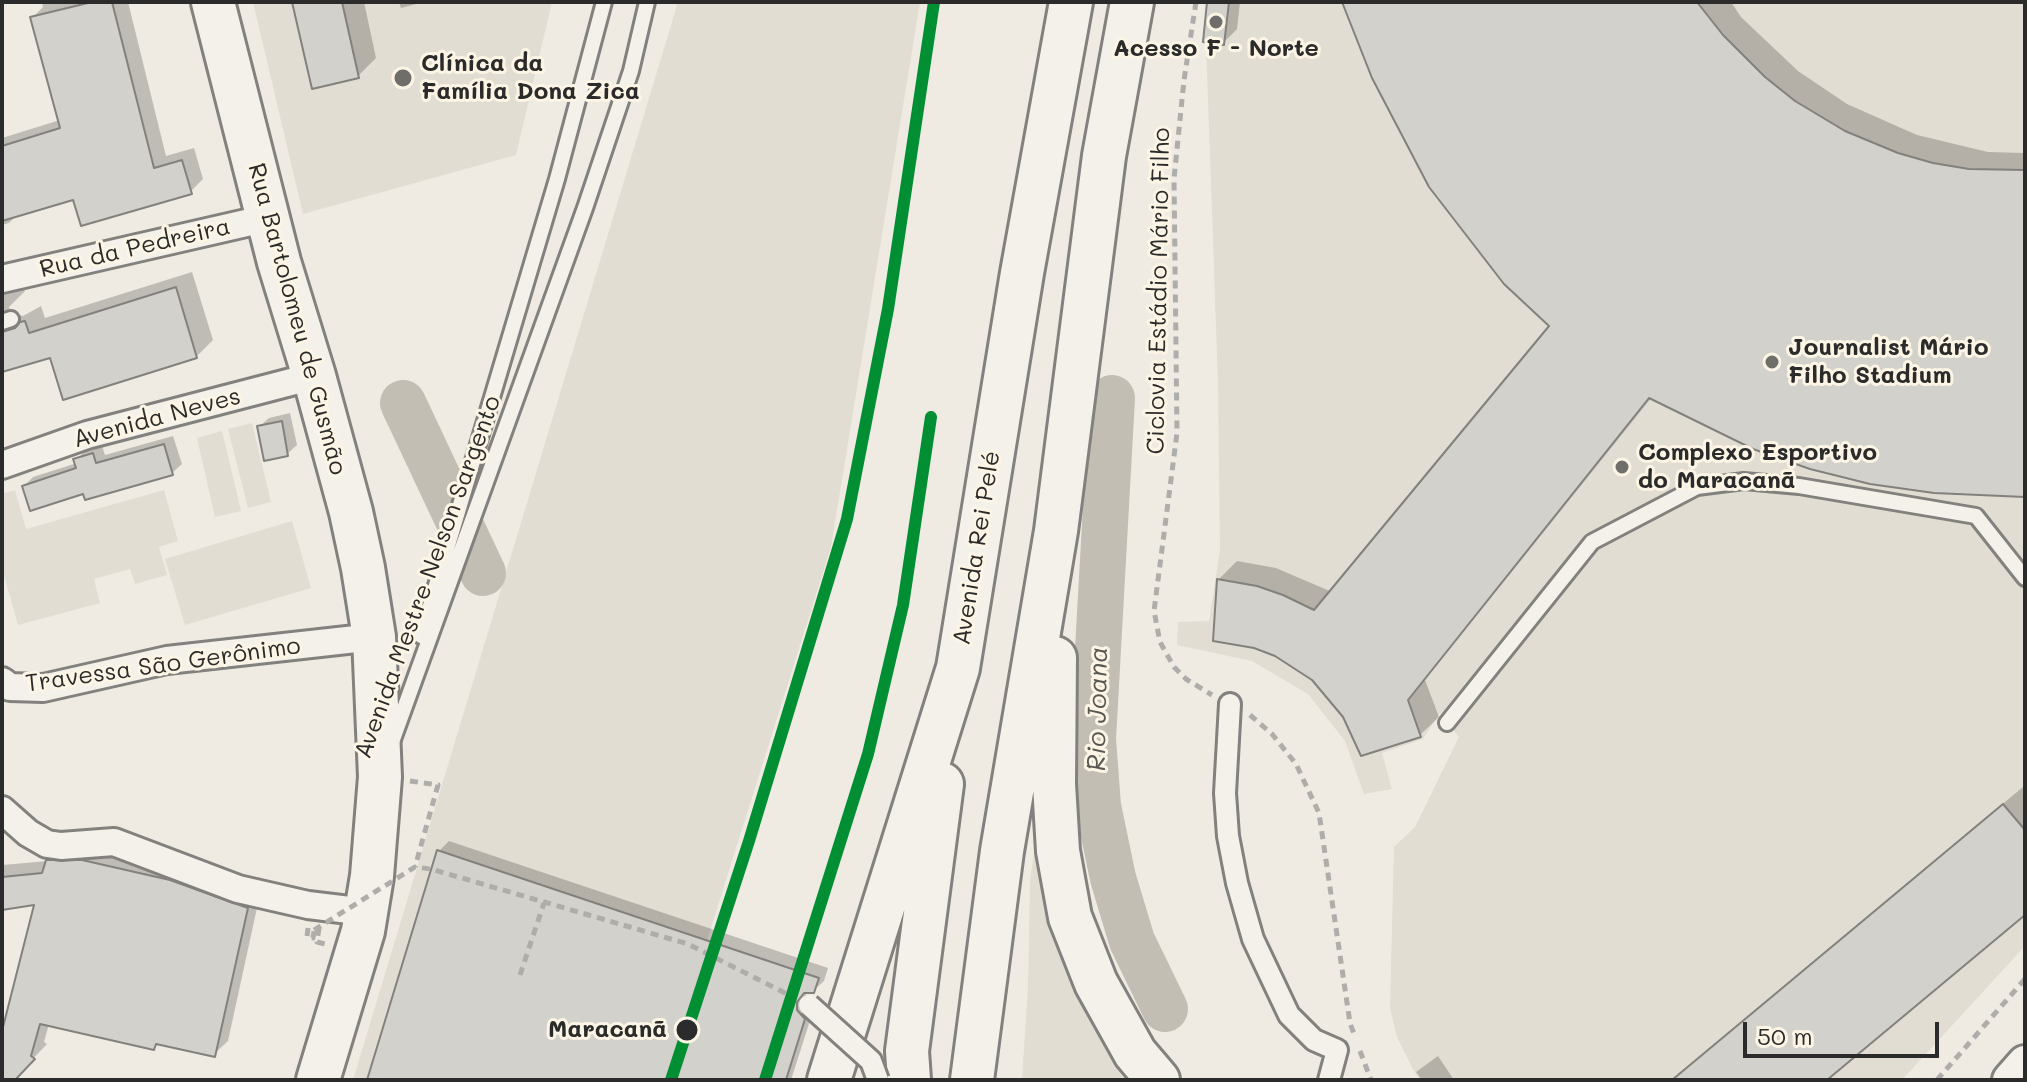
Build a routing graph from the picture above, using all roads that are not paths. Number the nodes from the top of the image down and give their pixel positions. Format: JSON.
{"nodes":[{"id":1,"x":213,"y":2,"type":"edge"},
{"id":2,"x":604,"y":2,"type":"edge"},
{"id":3,"x":647,"y":2,"type":"edge"},
{"id":4,"x":1071,"y":2,"type":"edge"},
{"id":5,"x":1132,"y":2,"type":"edge"},
{"id":6,"x":1062,"y":57,"type":"junction"},
{"id":7,"x":1110,"y":121,"type":"junction"},
{"id":8,"x":268,"y":218,"type":"junction"},
{"id":9,"x":2,"y":279,"type":"edge"},
{"id":10,"x":314,"y":376,"type":"junction"},
{"id":11,"x":2,"y":465,"type":"edge"},
{"id":12,"x":1056,"y":531,"type":"junction"},
{"id":13,"x":2025,"y":578,"type":"edge"},
{"id":14,"x":374,"y":637,"type":"junction"},
{"id":15,"x":958,"y":668,"type":"junction"},
{"id":16,"x":2,"y":681,"type":"edge"},
{"id":17,"x":1230,"y":704,"type":"road end"},
{"id":18,"x":1447,"y":723,"type":"dead end"},
{"id":19,"x":380,"y":777,"type":"junction"},
{"id":20,"x":2,"y":810,"type":"edge"},
{"id":21,"x":366,"y":912,"type":"junction"},
{"id":22,"x":809,"y":1005,"type":"road end"},
{"id":23,"x":2025,"y":1063,"type":"edge"},
{"id":24,"x":318,"y":1080,"type":"edge"},
{"id":25,"x":829,"y":1080,"type":"edge"},
{"id":26,"x":878,"y":1080,"type":"edge"},
{"id":27,"x":909,"y":1080,"type":"edge"},
{"id":28,"x":972,"y":1080,"type":"edge"},
{"id":29,"x":1158,"y":1080,"type":"edge"},
{"id":30,"x":1329,"y":1080,"type":"edge"},
{"id":31,"x":2010,"y":1080,"type":"edge"}],
"edges":[{"from":1,"to":8,"type":"main road","name":"Rua Bartolomeu de Gusmão"},
{"from":2,"to":19,"type":"lane","name":"Avenida Mestre Nelson Sargento"},
{"from":3,"to":19,"type":"lane","name":"Avenida Mestre Nelson Sargento"},
{"from":4,"to":6,"type":"main road","name":"Avenida Rei Pelé"},
{"from":5,"to":7,"type":"main road"},
{"from":6,"to":7,"type":"main road"},
{"from":6,"to":15,"type":"main road","name":"Avenida Rei Pelé"},
{"from":7,"to":12,"type":"main road"},
{"from":8,"to":9,"type":"street","name":"Rua da Pedreira"},
{"from":8,"to":10,"type":"main road","name":"Rua Bartolomeu de Gusmão"},
{"from":10,"to":11,"type":"street","name":"Avenida Neves"},
{"from":10,"to":14,"type":"main road","name":"Rua Bartolomeu de Gusmão"},
{"from":12,"to":28,"type":"main road"},
{"from":12,"to":29,"type":"main road"},
{"from":13,"to":18,"type":"lane"},
{"from":14,"to":16,"type":"street","name":"Travessa São Gerônimo"},
{"from":14,"to":19,"type":"main road","name":"Rua Bartolomeu de Gusmão"},
{"from":15,"to":25,"type":"main road","name":"Avenida Rei Pelé"},
{"from":15,"to":27,"type":"main road"},
{"from":17,"to":30,"type":"street"},
{"from":19,"to":21,"type":"main road","name":"Rua Bartolomeu de Gusmão"},
{"from":20,"to":21,"type":"street"},
{"from":21,"to":24,"type":"main road","name":"Rua Bartolomeu de Gusmão"},
{"from":22,"to":26,"type":"street","bridge":true},
{"from":23,"to":31,"type":"street"}]}
